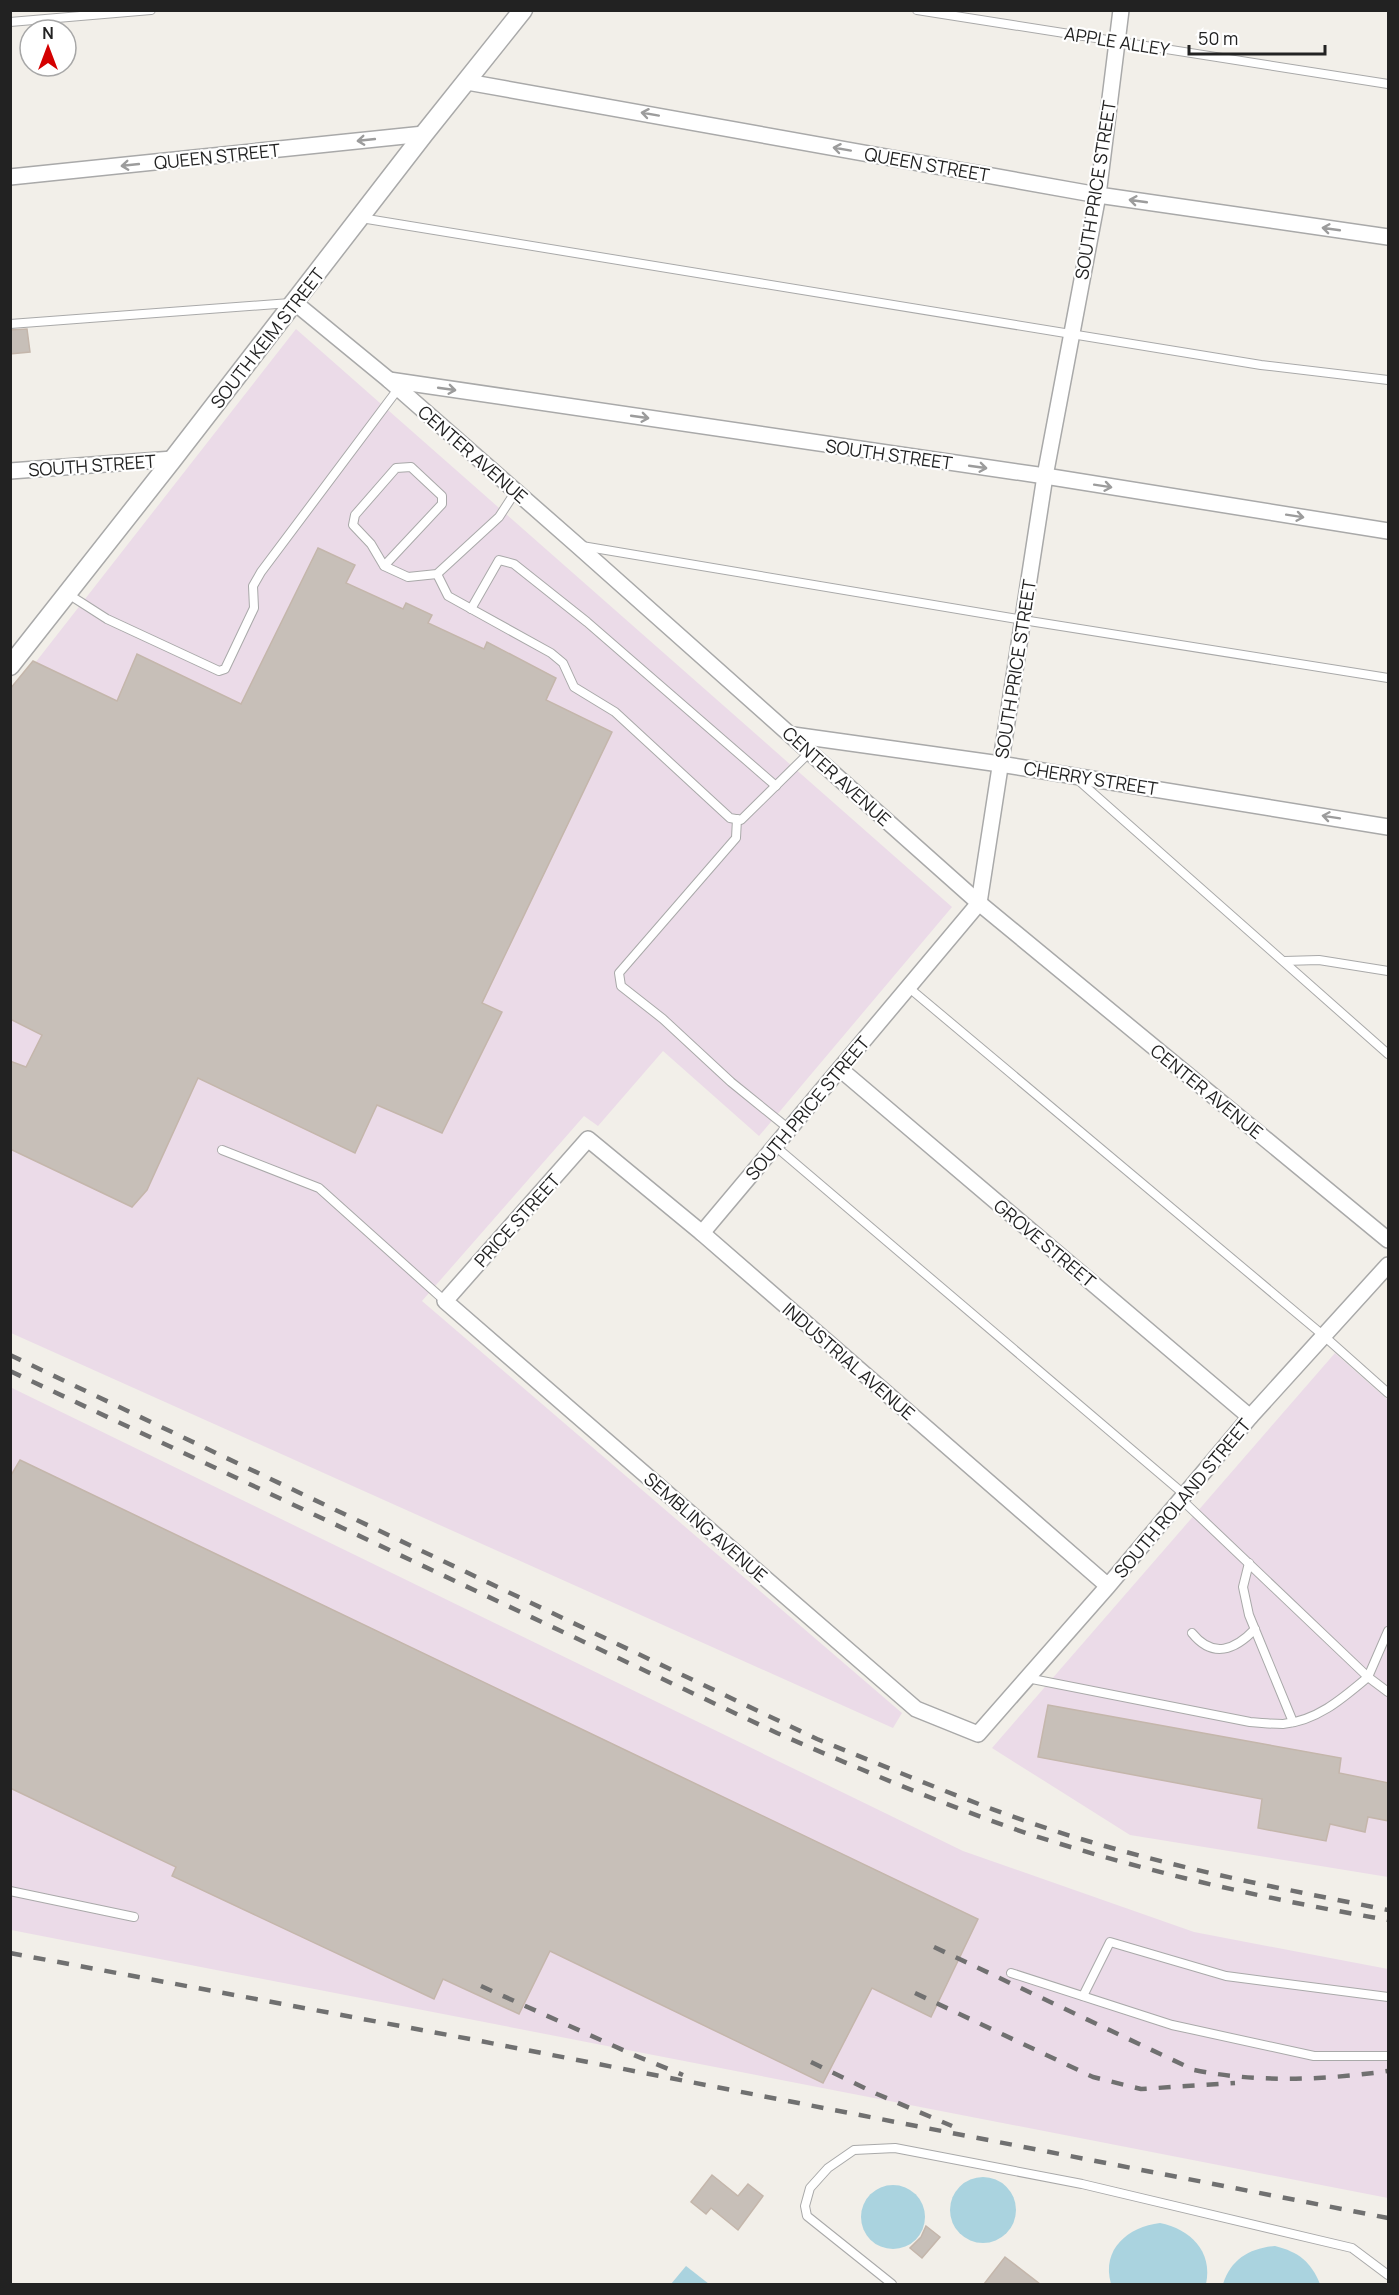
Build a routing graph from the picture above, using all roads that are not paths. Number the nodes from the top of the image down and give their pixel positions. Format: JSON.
{"nodes":[{"id":1,"x":151,"y":10,"type":"edge"},
{"id":2,"x":523,"y":10,"type":"edge"},
{"id":3,"x":917,"y":10,"type":"edge"},
{"id":4,"x":1121,"y":10,"type":"edge"},
{"id":5,"x":10,"y":22,"type":"edge"},
{"id":6,"x":1116,"y":41,"type":"junction"},
{"id":7,"x":467,"y":82,"type":"junction"},
{"id":8,"x":1389,"y":84,"type":"edge"},
{"id":9,"x":424,"y":134,"type":"junction"},
{"id":10,"x":10,"y":177,"type":"edge"},
{"id":11,"x":1098,"y":195,"type":"junction"},
{"id":12,"x":359,"y":218,"type":"junction"},
{"id":13,"x":1389,"y":237,"type":"edge"},
{"id":14,"x":294,"y":302,"type":"junction"},
{"id":15,"x":10,"y":324,"type":"edge"},
{"id":16,"x":1072,"y":333,"type":"junction"},
{"id":17,"x":1389,"y":380,"type":"edge"},
{"id":18,"x":393,"y":385,"type":"junction"},
{"id":19,"x":173,"y":459,"type":"junction"},
{"id":20,"x":10,"y":471,"type":"edge"},
{"id":21,"x":1045,"y":476,"type":"junction"},
{"id":22,"x":516,"y":491,"type":"junction"},
{"id":23,"x":1389,"y":531,"type":"edge"},
{"id":24,"x":577,"y":545,"type":"junction"},
{"id":25,"x":384,"y":566,"type":"junction"},
{"id":26,"x":437,"y":574,"type":"junction"},
{"id":27,"x":68,"y":594,"type":"junction"},
{"id":28,"x":471,"y":609,"type":"junction"},
{"id":29,"x":1023,"y":620,"type":"junction"},
{"id":30,"x":10,"y":666,"type":"edge"},
{"id":31,"x":1389,"y":678,"type":"edge"},
{"id":32,"x":815,"y":746,"type":"junction"},
{"id":33,"x":1000,"y":764,"type":"junction"},
{"id":34,"x":1072,"y":775,"type":"junction"},
{"id":35,"x":776,"y":786,"type":"junction"},
{"id":36,"x":737,"y":819,"type":"junction"},
{"id":37,"x":1389,"y":827,"type":"edge"},
{"id":38,"x":979,"y":903,"type":"junction"},
{"id":39,"x":1284,"y":962,"type":"junction"},
{"id":40,"x":1389,"y":971,"type":"edge"},
{"id":41,"x":908,"y":987,"type":"junction"},
{"id":42,"x":1389,"y":1054,"type":"edge"},
{"id":43,"x":840,"y":1069,"type":"junction"},
{"id":44,"x":789,"y":1129,"type":"junction"},
{"id":45,"x":588,"y":1139,"type":"joint"},
{"id":46,"x":775,"y":1146,"type":"junction"},
{"id":47,"x":222,"y":1150,"type":"dead end"},
{"id":48,"x":702,"y":1233,"type":"junction"},
{"id":49,"x":1389,"y":1240,"type":"edge"},
{"id":50,"x":1389,"y":1265,"type":"edge"},
{"id":51,"x":445,"y":1301,"type":"junction"},
{"id":52,"x":1324,"y":1336,"type":"junction"},
{"id":53,"x":1389,"y":1393,"type":"edge"},
{"id":54,"x":1250,"y":1417,"type":"junction"},
{"id":55,"x":1183,"y":1497,"type":"junction"},
{"id":56,"x":1249,"y":1563,"type":"junction"},
{"id":57,"x":1108,"y":1586,"type":"junction"},
{"id":58,"x":1255,"y":1629,"type":"junction"},
{"id":59,"x":1389,"y":1631,"type":"edge"},
{"id":60,"x":1192,"y":1633,"type":"dead end"},
{"id":61,"x":1368,"y":1677,"type":"junction"},
{"id":62,"x":1027,"y":1678,"type":"junction"},
{"id":63,"x":1389,"y":1692,"type":"edge"},
{"id":64,"x":1293,"y":1722,"type":"junction"},
{"id":65,"x":978,"y":1734,"type":"joint"},
{"id":66,"x":10,"y":1891,"type":"edge"},
{"id":67,"x":134,"y":1917,"type":"dead end"},
{"id":68,"x":1011,"y":1972,"type":"dead end"},
{"id":69,"x":1083,"y":1996,"type":"junction"},
{"id":70,"x":1389,"y":1997,"type":"edge"},
{"id":71,"x":1389,"y":2056,"type":"edge"},
{"id":72,"x":1389,"y":2275,"type":"edge"},
{"id":73,"x":892,"y":2284,"type":"edge"}],
"edges":[{"from":1,"to":5,"type":"lane"},
{"from":2,"to":7,"type":"street","name":"SOUTH KEIM STREET"},
{"from":3,"to":6,"type":"lane","name":"APPLE ALLEY"},
{"from":4,"to":6,"type":"street","name":"SOUTH PRICE STREET"},
{"from":6,"to":8,"type":"lane","name":"APPLE ALLEY"},
{"from":6,"to":11,"type":"street","name":"SOUTH PRICE STREET"},
{"from":7,"to":9,"type":"street","name":"SOUTH KEIM STREET"},
{"from":11,"to":7,"type":"street","name":"QUEEN STREET","one_way":true},
{"from":9,"to":10,"type":"street","name":"QUEEN STREET","one_way":true},
{"from":9,"to":12,"type":"street","name":"SOUTH KEIM STREET"},
{"from":13,"to":11,"type":"street","name":"QUEEN STREET","one_way":true},
{"from":11,"to":16,"type":"street","name":"SOUTH PRICE STREET"},
{"from":12,"to":14,"type":"street","name":"SOUTH KEIM STREET"},
{"from":12,"to":16,"type":"lane"},
{"from":14,"to":15,"type":"lane"},
{"from":14,"to":18,"type":"street","name":"CENTER AVENUE"},
{"from":14,"to":19,"type":"street","name":"SOUTH KEIM STREET"},
{"from":16,"to":17,"type":"lane"},
{"from":16,"to":21,"type":"street","name":"SOUTH PRICE STREET"},
{"from":18,"to":21,"type":"street","name":"SOUTH STREET","one_way":true},
{"from":18,"to":22,"type":"street","name":"CENTER AVENUE"},
{"from":18,"to":27,"type":"lane"},
{"from":19,"to":20,"type":"street","name":"SOUTH STREET"},
{"from":19,"to":27,"type":"street","name":"SOUTH KEIM STREET"},
{"from":21,"to":23,"type":"street","name":"SOUTH STREET","one_way":true},
{"from":21,"to":29,"type":"street","name":"SOUTH PRICE STREET"},
{"from":22,"to":24,"type":"street","name":"CENTER AVENUE"},
{"from":22,"to":26,"type":"lane"},
{"from":24,"to":29,"type":"lane"},
{"from":24,"to":32,"type":"street","name":"CENTER AVENUE"},
{"from":25,"to":25,"type":"lane"},
{"from":25,"to":26,"type":"lane"},
{"from":26,"to":28,"type":"lane"},
{"from":27,"to":30,"type":"street","name":"SOUTH KEIM STREET"},
{"from":28,"to":35,"type":"lane"},
{"from":28,"to":36,"type":"lane"},
{"from":29,"to":31,"type":"lane"},
{"from":29,"to":33,"type":"street","name":"SOUTH PRICE STREET"},
{"from":32,"to":33,"type":"street","name":"CHERRY STREET"},
{"from":32,"to":35,"type":"lane"},
{"from":32,"to":38,"type":"street","name":"CENTER AVENUE"},
{"from":33,"to":34,"type":"street","name":"CHERRY STREET"},
{"from":33,"to":38,"type":"street","name":"SOUTH PRICE STREET"},
{"from":37,"to":34,"type":"street","name":"CHERRY STREET","one_way":true},
{"from":34,"to":39,"type":"lane"},
{"from":35,"to":36,"type":"lane"},
{"from":36,"to":44,"type":"lane"},
{"from":38,"to":41,"type":"street","name":"SOUTH PRICE STREET"},
{"from":38,"to":49,"type":"street","name":"CENTER AVENUE"},
{"from":39,"to":40,"type":"lane"},
{"from":39,"to":42,"type":"lane"},
{"from":41,"to":43,"type":"street","name":"SOUTH PRICE STREET"},
{"from":41,"to":52,"type":"lane"},
{"from":43,"to":44,"type":"street","name":"SOUTH PRICE STREET"},
{"from":43,"to":54,"type":"street","name":"GROVE STREET"},
{"from":44,"to":46,"type":"street","name":"SOUTH PRICE STREET"},
{"from":45,"to":48,"type":"street","name":"INDUSTRIAL AVENUE"},
{"from":45,"to":51,"type":"street","name":"PRICE STREET"},
{"from":46,"to":48,"type":"street","name":"SOUTH PRICE STREET"},
{"from":46,"to":55,"type":"lane"},
{"from":47,"to":51,"type":"lane"},
{"from":48,"to":57,"type":"street","name":"INDUSTRIAL AVENUE"},
{"from":50,"to":52,"type":"street","name":"SOUTH ROLAND STREET"},
{"from":51,"to":65,"type":"street","name":"SEMBLING AVENUE"},
{"from":52,"to":53,"type":"lane"},
{"from":52,"to":54,"type":"street","name":"SOUTH ROLAND STREET"},
{"from":54,"to":55,"type":"street","name":"SOUTH ROLAND STREET"},
{"from":55,"to":56,"type":"lane"},
{"from":55,"to":57,"type":"street","name":"SOUTH ROLAND STREET"},
{"from":56,"to":58,"type":"lane"},
{"from":56,"to":61,"type":"lane"},
{"from":57,"to":62,"type":"street","name":"SOUTH ROLAND STREET"},
{"from":58,"to":60,"type":"lane"},
{"from":58,"to":64,"type":"lane"},
{"from":59,"to":61,"type":"lane"},
{"from":61,"to":63,"type":"lane"},
{"from":61,"to":64,"type":"lane"},
{"from":62,"to":64,"type":"lane"},
{"from":62,"to":65,"type":"street","name":"SOUTH ROLAND STREET"},
{"from":66,"to":67,"type":"lane"},
{"from":68,"to":69,"type":"lane"},
{"from":69,"to":70,"type":"lane"},
{"from":69,"to":71,"type":"lane"},
{"from":72,"to":73,"type":"lane"}]}
